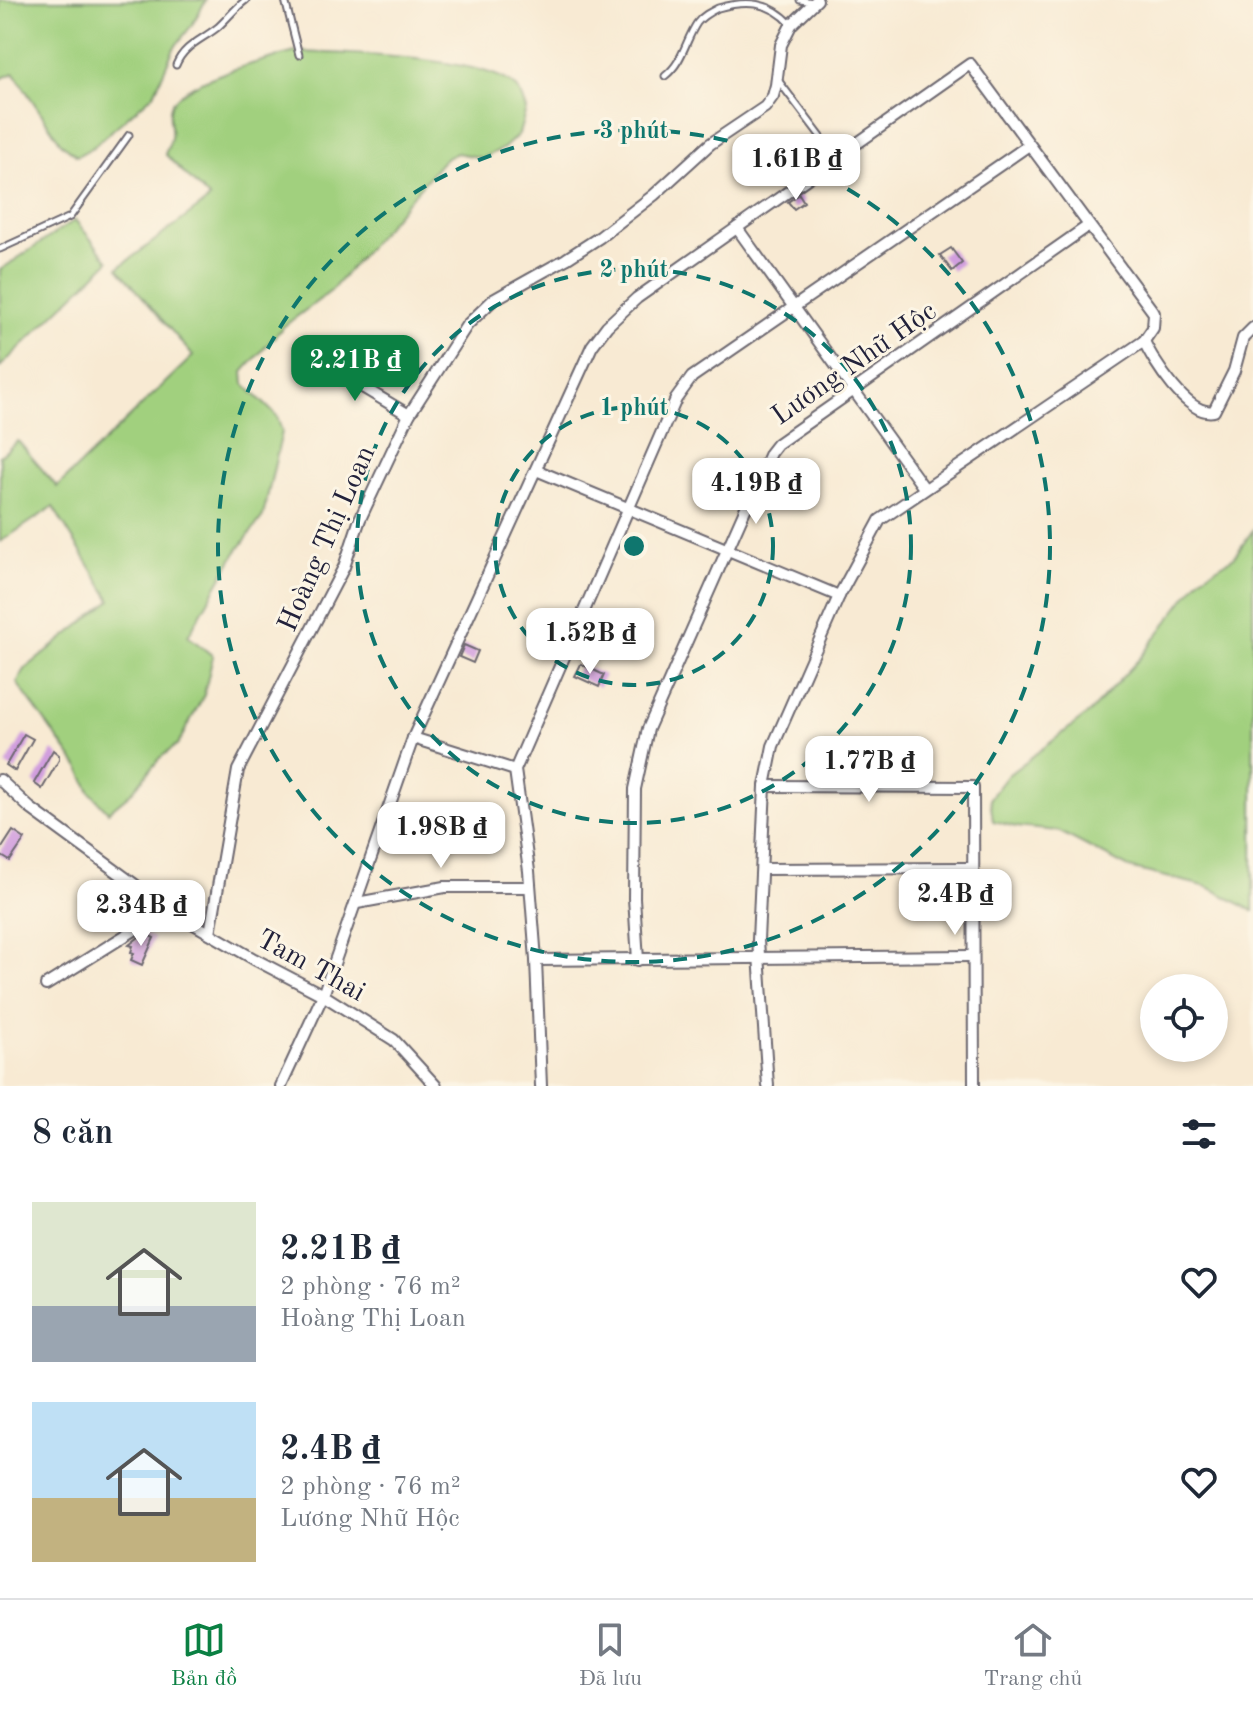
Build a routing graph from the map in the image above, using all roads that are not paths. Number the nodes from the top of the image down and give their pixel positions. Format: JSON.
{"nodes":[{"id":1,"x":246,"y":0,"type":"edge"},
{"id":2,"x":285,"y":0,"type":"edge"},
{"id":3,"x":811,"y":2,"type":"edge"},
{"id":4,"x":794,"y":22,"type":"junction"},
{"id":5,"x":299,"y":55,"type":"dead end"},
{"id":6,"x":176,"y":65,"type":"dead end"},
{"id":7,"x":665,"y":76,"type":"dead end"},
{"id":8,"x":777,"y":78,"type":"junction"},
{"id":9,"x":129,"y":135,"type":"dead end"},
{"id":10,"x":1029,"y":145,"type":"junction"},
{"id":11,"x":837,"y":159,"type":"junction"},
{"id":12,"x":1088,"y":226,"type":"junction"},
{"id":13,"x":737,"y":228,"type":"junction"},
{"id":14,"x":0,"y":249,"type":"edge"},
{"id":15,"x":794,"y":307,"type":"junction"},
{"id":16,"x":1253,"y":328,"type":"edge"},
{"id":17,"x":1144,"y":341,"type":"junction"},
{"id":18,"x":319,"y":361,"type":"dead end"},
{"id":19,"x":854,"y":390,"type":"junction"},
{"id":20,"x":409,"y":415,"type":"junction"},
{"id":21,"x":536,"y":470,"type":"junction"},
{"id":22,"x":924,"y":488,"type":"junction"},
{"id":23,"x":627,"y":508,"type":"junction"},
{"id":24,"x":728,"y":550,"type":"junction"},
{"id":25,"x":839,"y":596,"type":"junction"},
{"id":26,"x":413,"y":738,"type":"junction"},
{"id":27,"x":515,"y":770,"type":"junction"},
{"id":28,"x":0,"y":780,"type":"edge"},
{"id":29,"x":765,"y":786,"type":"junction"},
{"id":30,"x":972,"y":868,"type":"junction"},
{"id":31,"x":762,"y":869,"type":"junction"},
{"id":32,"x":529,"y":887,"type":"junction"},
{"id":33,"x":357,"y":903,"type":"junction"},
{"id":34,"x":168,"y":909,"type":"junction"},
{"id":35,"x":210,"y":933,"type":"junction"},
{"id":36,"x":972,"y":956,"type":"junction"},
{"id":37,"x":759,"y":958,"type":"junction"},
{"id":38,"x":536,"y":960,"type":"junction"},
{"id":39,"x":638,"y":960,"type":"junction"},
{"id":40,"x":46,"y":985,"type":"dead end"},
{"id":41,"x":323,"y":995,"type":"junction"},
{"id":42,"x":281,"y":1086,"type":"edge"},
{"id":43,"x":436,"y":1086,"type":"edge"},
{"id":44,"x":541,"y":1086,"type":"edge"},
{"id":45,"x":768,"y":1086,"type":"edge"},
{"id":46,"x":974,"y":1086,"type":"edge"}],
"edges":[{"from":1,"to":6,"type":"lane"},
{"from":2,"to":5,"type":"lane"},
{"from":3,"to":4,"type":"street","name":"Hoàng Thị Loan"},
{"from":4,"to":7,"type":"lane"},
{"from":4,"to":8,"type":"street","name":"Hoàng Thị Loan"},
{"from":8,"to":11,"type":"lane"},
{"from":8,"to":20,"type":"street","name":"Hoàng Thị Loan"},
{"from":9,"to":14,"type":"lane"},
{"from":10,"to":11,"type":"street"},
{"from":10,"to":12,"type":"street"},
{"from":10,"to":15,"type":"street"},
{"from":11,"to":13,"type":"street"},
{"from":12,"to":17,"type":"street"},
{"from":12,"to":19,"type":"street","name":"Lương Nhữ Hộc"},
{"from":13,"to":15,"type":"street"},
{"from":13,"to":21,"type":"street"},
{"from":15,"to":19,"type":"street"},
{"from":15,"to":23,"type":"street"},
{"from":16,"to":17,"type":"street"},
{"from":17,"to":22,"type":"street"},
{"from":18,"to":20,"type":"street"},
{"from":19,"to":22,"type":"street"},
{"from":19,"to":24,"type":"street","name":"Lương Nhữ Hộc"},
{"from":20,"to":35,"type":"street","name":"Hoàng Thị Loan"},
{"from":21,"to":23,"type":"street"},
{"from":21,"to":26,"type":"street"},
{"from":22,"to":25,"type":"street"},
{"from":23,"to":24,"type":"street"},
{"from":23,"to":27,"type":"street"},
{"from":24,"to":25,"type":"street"},
{"from":24,"to":39,"type":"street","name":"Lương Nhữ Hộc"},
{"from":25,"to":29,"type":"street"},
{"from":26,"to":27,"type":"street"},
{"from":26,"to":33,"type":"street"},
{"from":27,"to":32,"type":"street"},
{"from":28,"to":34,"type":"street","name":"Tam Thai"},
{"from":29,"to":30,"type":"street"},
{"from":29,"to":31,"type":"street"},
{"from":30,"to":31,"type":"street"},
{"from":30,"to":36,"type":"street"},
{"from":31,"to":37,"type":"street"},
{"from":32,"to":33,"type":"street"},
{"from":32,"to":38,"type":"street"},
{"from":33,"to":41,"type":"street"},
{"from":34,"to":35,"type":"street","name":"Tam Thai"},
{"from":34,"to":40,"type":"street"},
{"from":35,"to":41,"type":"street","name":"Tam Thai"},
{"from":36,"to":37,"type":"street"},
{"from":36,"to":46,"type":"street"},
{"from":37,"to":39,"type":"street"},
{"from":37,"to":45,"type":"street"},
{"from":38,"to":39,"type":"street"},
{"from":38,"to":44,"type":"street"},
{"from":41,"to":42,"type":"street"},
{"from":41,"to":43,"type":"street","name":"Tam Thai"}]}
